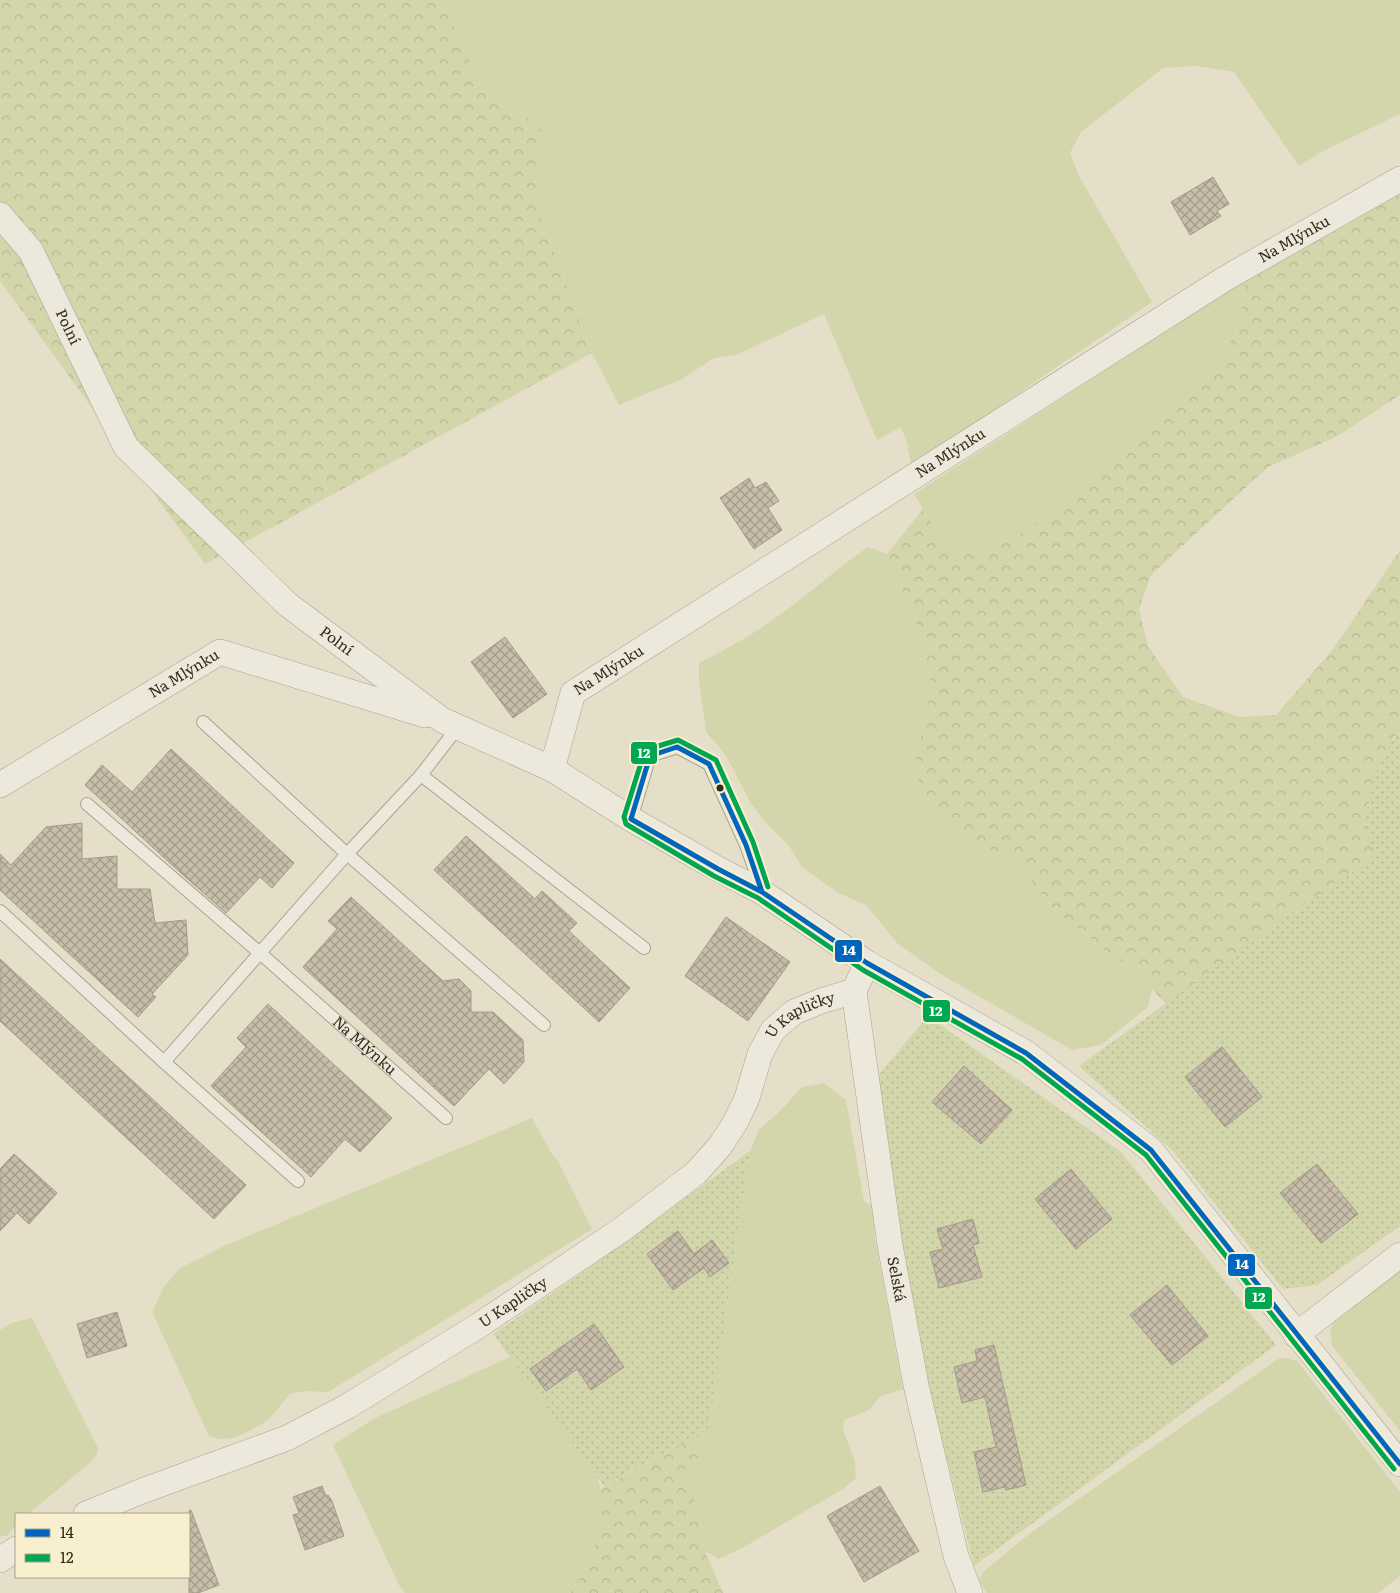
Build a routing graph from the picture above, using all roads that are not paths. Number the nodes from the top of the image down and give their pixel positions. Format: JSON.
{"nodes":[{"id":1,"x":1400,"y":179,"type":"edge"},
{"id":2,"x":0,"y":215,"type":"edge"},
{"id":3,"x":203,"y":722,"type":"dead end"},
{"id":4,"x":450,"y":723,"type":"junction"},
{"id":5,"x":552,"y":769,"type":"junction"},
{"id":6,"x":421,"y":775,"type":"junction"},
{"id":7,"x":0,"y":785,"type":"edge"},
{"id":8,"x":87,"y":804,"type":"dead end"},
{"id":9,"x":631,"y":818,"type":"junction"},
{"id":10,"x":347,"y":854,"type":"junction"},
{"id":11,"x":762,"y":892,"type":"junction"},
{"id":12,"x":0,"y":911,"type":"edge"},
{"id":13,"x":644,"y":948,"type":"dead end"},
{"id":14,"x":260,"y":953,"type":"junction"},
{"id":15,"x":867,"y":962,"type":"junction"},
{"id":16,"x":854,"y":991,"type":"junction"},
{"id":17,"x":544,"y":1025,"type":"dead end"},
{"id":18,"x":164,"y":1062,"type":"junction"},
{"id":19,"x":446,"y":1118,"type":"dead end"},
{"id":20,"x":298,"y":1181,"type":"dead end"},
{"id":21,"x":1400,"y":1255,"type":"edge"},
{"id":22,"x":1296,"y":1335,"type":"junction"},
{"id":23,"x":1400,"y":1464,"type":"edge"},
{"id":24,"x":89,"y":1513,"type":"edge"},
{"id":25,"x":15,"y":1550,"type":"edge"},
{"id":26,"x":0,"y":1560,"type":"edge"},
{"id":27,"x":970,"y":1593,"type":"edge"}],
"edges":[{"from":1,"to":5,"type":"street","name":"Na Mlýnku"},
{"from":2,"to":4,"type":"street","name":"Polní"},
{"from":3,"to":10,"type":"lane"},
{"from":4,"to":5,"type":"street","name":"Polní"},
{"from":4,"to":6,"type":"lane"},
{"from":4,"to":7,"type":"street","name":"Na Mlýnku"},
{"from":5,"to":9,"type":"street","name":"Polní"},
{"from":6,"to":10,"type":"lane"},
{"from":6,"to":13,"type":"lane"},
{"from":8,"to":14,"type":"lane","name":"Na Mlýnku"},
{"from":9,"to":11,"type":"street","name":"Polní"},
{"from":9,"to":11,"type":"lane"},
{"from":10,"to":14,"type":"lane"},
{"from":10,"to":17,"type":"lane"},
{"from":11,"to":15,"type":"street","name":"Polní"},
{"from":12,"to":18,"type":"lane"},
{"from":14,"to":18,"type":"lane"},
{"from":14,"to":19,"type":"lane","name":"Na Mlýnku"},
{"from":15,"to":16,"type":"street"},
{"from":15,"to":22,"type":"street","name":"Polní"},
{"from":16,"to":24,"type":"street","name":"U Kapličky"},
{"from":16,"to":27,"type":"street","name":"Selská"},
{"from":18,"to":20,"type":"lane"},
{"from":21,"to":22,"type":"street"},
{"from":22,"to":23,"type":"street","name":"Polní"},
{"from":25,"to":26,"type":"street"}]}
